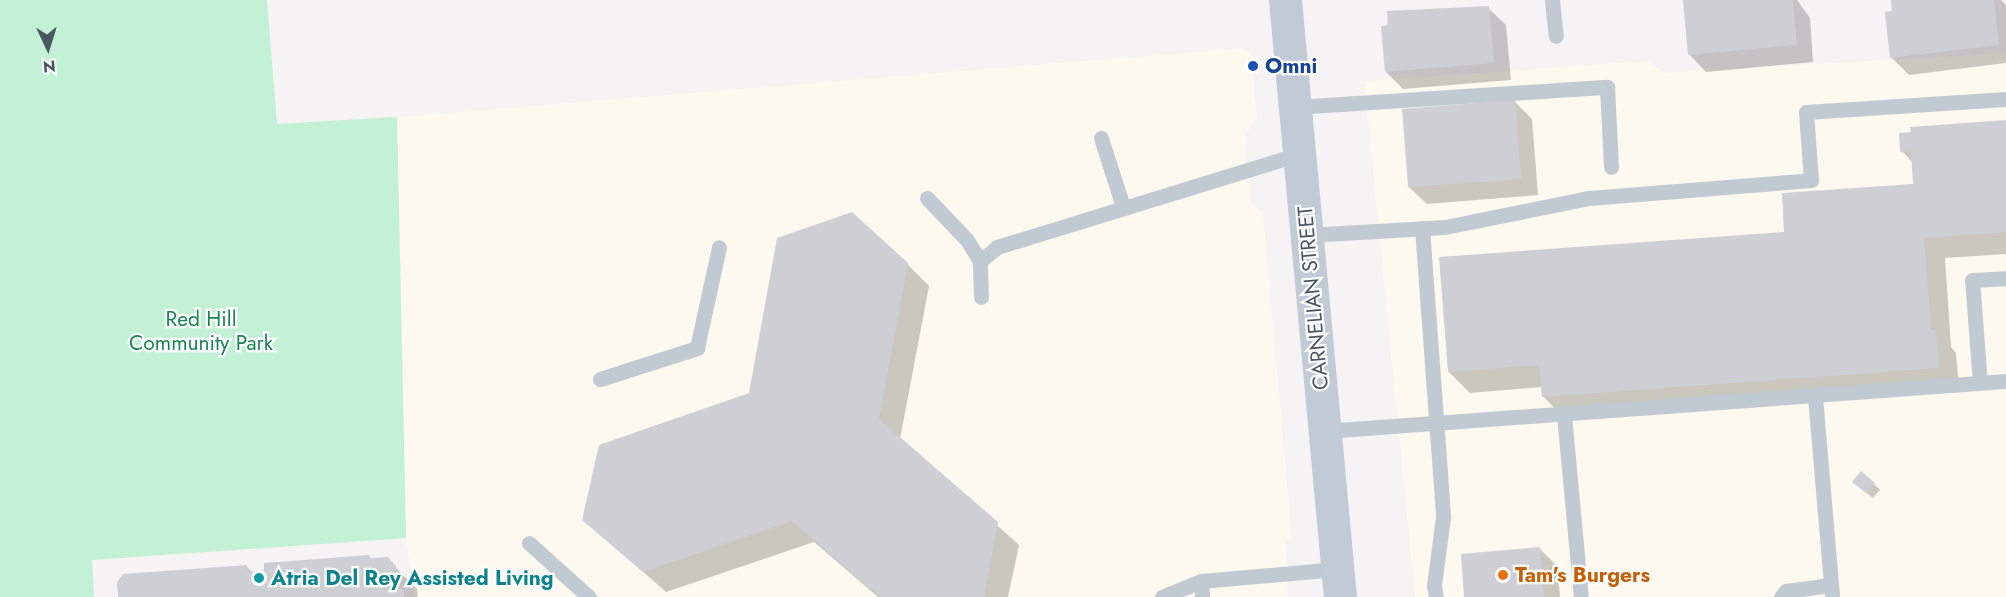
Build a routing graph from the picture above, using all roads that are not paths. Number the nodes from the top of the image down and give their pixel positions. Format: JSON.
{"nodes":[{"id":1,"x":1285,"y":0,"type":"edge"},
{"id":2,"x":1552,"y":0,"type":"edge"},
{"id":3,"x":1556,"y":36,"type":"dead end"},
{"id":4,"x":2006,"y":99,"type":"edge"},
{"id":5,"x":1295,"y":107,"type":"junction"},
{"id":6,"x":1101,"y":138,"type":"dead end"},
{"id":7,"x":1299,"y":154,"type":"junction"},
{"id":8,"x":1611,"y":167,"type":"dead end"},
{"id":9,"x":927,"y":198,"type":"dead end"},
{"id":10,"x":1123,"y":207,"type":"junction"},
{"id":11,"x":1422,"y":228,"type":"junction"},
{"id":12,"x":1307,"y":235,"type":"junction"},
{"id":13,"x":719,"y":247,"type":"dead end"},
{"id":14,"x":980,"y":261,"type":"junction"},
{"id":15,"x":2006,"y":278,"type":"edge"},
{"id":16,"x":981,"y":297,"type":"dead end"},
{"id":17,"x":600,"y":380,"type":"dead end"},
{"id":18,"x":2006,"y":381,"type":"edge"},
{"id":19,"x":1980,"y":383,"type":"junction"},
{"id":20,"x":1815,"y":397,"type":"junction"},
{"id":21,"x":1564,"y":415,"type":"junction"},
{"id":22,"x":1434,"y":423,"type":"junction"},
{"id":23,"x":1325,"y":431,"type":"junction"},
{"id":24,"x":529,"y":543,"type":"dead end"},
{"id":25,"x":1339,"y":583,"type":"edge"},
{"id":26,"x":1202,"y":589,"type":"edge"},
{"id":27,"x":1832,"y":591,"type":"edge"},
{"id":28,"x":589,"y":597,"type":"edge"},
{"id":29,"x":1162,"y":597,"type":"edge"},
{"id":30,"x":1436,"y":597,"type":"edge"},
{"id":31,"x":1581,"y":597,"type":"edge"},
{"id":32,"x":1781,"y":597,"type":"edge"}],
"edges":[{"from":1,"to":5,"type":"main road","name":"CARNELIAN STREET"},
{"from":2,"to":3,"type":"lane"},
{"from":4,"to":11,"type":"lane"},
{"from":5,"to":7,"type":"main road","name":"CARNELIAN STREET"},
{"from":5,"to":8,"type":"lane"},
{"from":6,"to":10,"type":"lane"},
{"from":7,"to":10,"type":"lane"},
{"from":7,"to":12,"type":"main road","name":"CARNELIAN STREET"},
{"from":9,"to":14,"type":"lane"},
{"from":10,"to":14,"type":"lane"},
{"from":11,"to":12,"type":"lane"},
{"from":11,"to":22,"type":"lane"},
{"from":12,"to":23,"type":"main road","name":"CARNELIAN STREET"},
{"from":13,"to":17,"type":"lane"},
{"from":14,"to":16,"type":"lane"},
{"from":15,"to":19,"type":"lane"},
{"from":18,"to":19,"type":"lane"},
{"from":19,"to":20,"type":"lane"},
{"from":20,"to":21,"type":"lane"},
{"from":20,"to":27,"type":"lane"},
{"from":21,"to":22,"type":"lane"},
{"from":21,"to":31,"type":"lane"},
{"from":22,"to":23,"type":"lane"},
{"from":22,"to":30,"type":"lane"},
{"from":23,"to":25,"type":"main road","name":"CARNELIAN STREET"},
{"from":24,"to":28,"type":"lane"},
{"from":25,"to":26,"type":"lane"},
{"from":26,"to":29,"type":"lane"},
{"from":27,"to":32,"type":"lane"}]}
